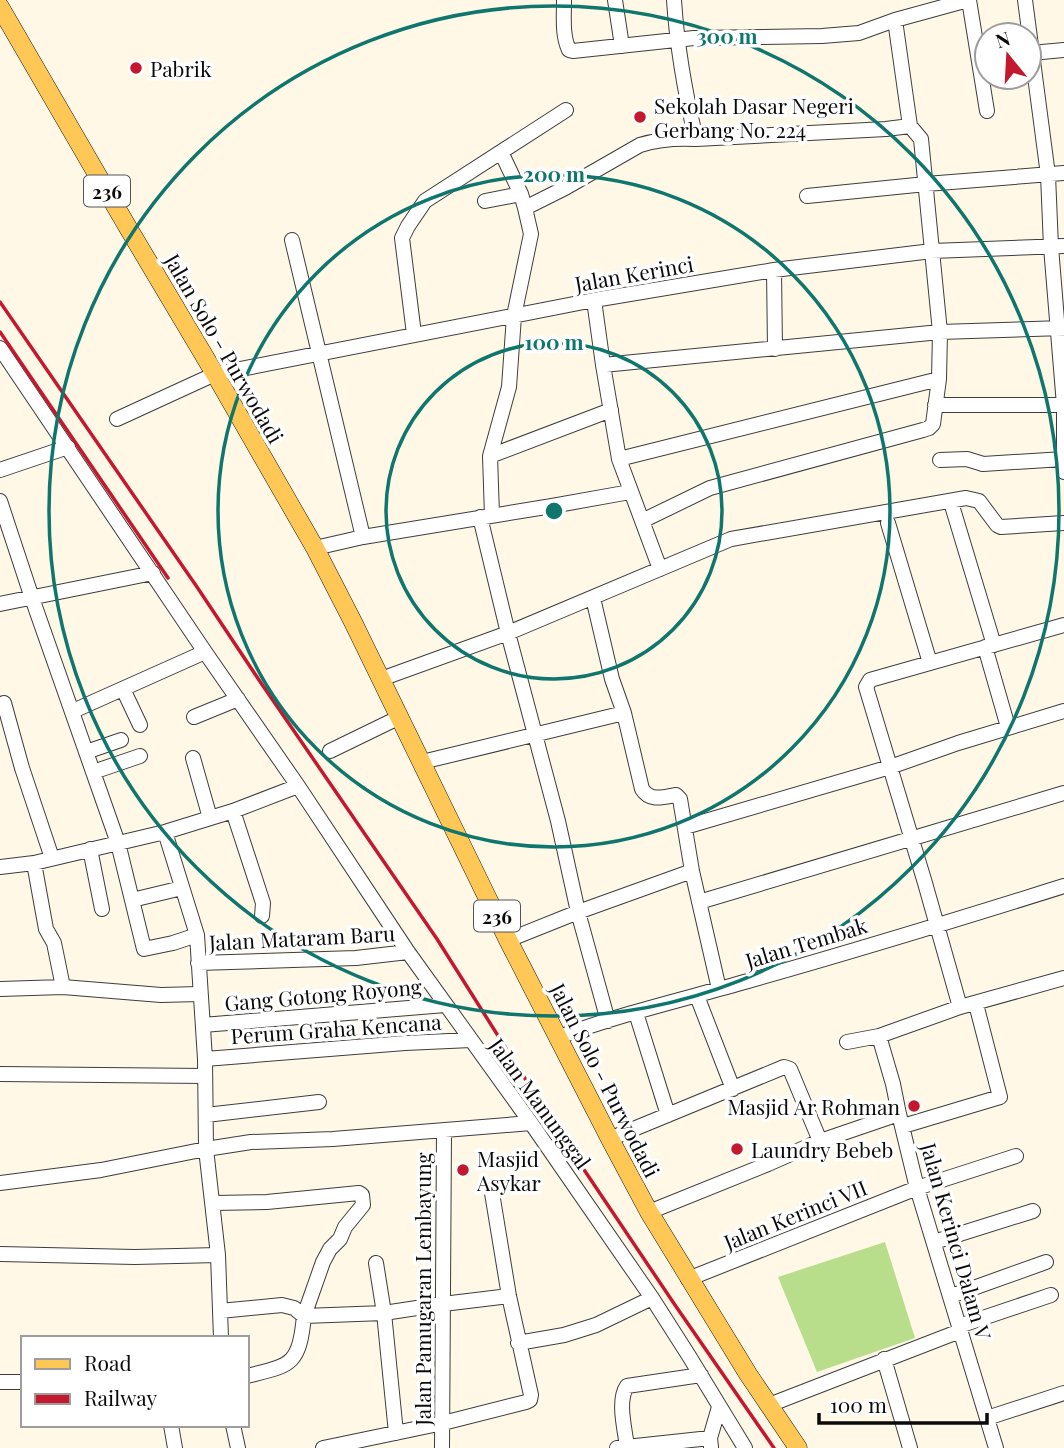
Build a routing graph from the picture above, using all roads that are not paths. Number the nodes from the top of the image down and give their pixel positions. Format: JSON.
{"nodes":[{"id":1,"x":564,"y":0,"type":"edge"},
{"id":2,"x":615,"y":0,"type":"edge"},
{"id":3,"x":674,"y":0,"type":"edge"},
{"id":4,"x":969,"y":0,"type":"edge"},
{"id":5,"x":1025,"y":0,"type":"edge"},
{"id":6,"x":2,"y":14,"type":"edge"},
{"id":7,"x":895,"y":20,"type":"junction"},
{"id":8,"x":1027,"y":21,"type":"edge"},
{"id":9,"x":677,"y":41,"type":"junction"},
{"id":10,"x":622,"y":46,"type":"junction"},
{"id":11,"x":1064,"y":50,"type":"edge"},
{"id":12,"x":1043,"y":52,"type":"edge"},
{"id":13,"x":1036,"y":91,"type":"edge"},
{"id":14,"x":566,"y":110,"type":"dead end"},
{"id":15,"x":988,"y":111,"type":"dead end"},
{"id":16,"x":910,"y":126,"type":"junction"},
{"id":17,"x":696,"y":139,"type":"junction"},
{"id":18,"x":501,"y":152,"type":"junction"},
{"id":19,"x":1064,"y":173,"type":"edge"},
{"id":20,"x":1048,"y":175,"type":"junction"},
{"id":21,"x":926,"y":184,"type":"junction"},
{"id":22,"x":807,"y":196,"type":"dead end"},
{"id":23,"x":485,"y":201,"type":"dead end"},
{"id":24,"x":523,"y":201,"type":"junction"},
{"id":25,"x":292,"y":240,"type":"dead end"},
{"id":26,"x":1058,"y":246,"type":"edge"},
{"id":27,"x":932,"y":251,"type":"junction"},
{"id":28,"x":774,"y":270,"type":"junction"},
{"id":29,"x":594,"y":300,"type":"junction"},
{"id":30,"x":514,"y":316,"type":"junction"},
{"id":31,"x":1061,"y":328,"type":"edge"},
{"id":32,"x":940,"y":332,"type":"junction"},
{"id":33,"x":414,"y":334,"type":"junction"},
{"id":34,"x":0,"y":348,"type":"edge"},
{"id":35,"x":775,"y":349,"type":"junction"},
{"id":36,"x":319,"y":353,"type":"junction"},
{"id":37,"x":603,"y":365,"type":"junction"},
{"id":38,"x":215,"y":373,"type":"junction"},
{"id":39,"x":939,"y":379,"type":"junction"},
{"id":40,"x":935,"y":405,"type":"junction"},
{"id":41,"x":1064,"y":405,"type":"edge"},
{"id":42,"x":611,"y":410,"type":"junction"},
{"id":43,"x":117,"y":419,"type":"dead end"},
{"id":44,"x":68,"y":447,"type":"junction"},
{"id":45,"x":489,"y":456,"type":"junction"},
{"id":46,"x":619,"y":459,"type":"junction"},
{"id":47,"x":940,"y":460,"type":"dead end"},
{"id":48,"x":1064,"y":463,"type":"edge"},
{"id":49,"x":0,"y":470,"type":"edge"},
{"id":50,"x":630,"y":492,"type":"junction"},
{"id":51,"x":0,"y":501,"type":"edge"},
{"id":52,"x":953,"y":509,"type":"dead end"},
{"id":53,"x":486,"y":516,"type":"junction"},
{"id":54,"x":642,"y":521,"type":"junction"},
{"id":55,"x":888,"y":523,"type":"dead end"},
{"id":56,"x":1064,"y":523,"type":"edge"},
{"id":57,"x":363,"y":537,"type":"junction"},
{"id":58,"x":314,"y":548,"type":"junction"},
{"id":59,"x":660,"y":569,"type":"junction"},
{"id":60,"x":153,"y":573,"type":"junction"},
{"id":61,"x":32,"y":598,"type":"junction"},
{"id":62,"x":593,"y":598,"type":"junction"},
{"id":63,"x":0,"y":604,"type":"edge"},
{"id":64,"x":1064,"y":625,"type":"edge"},
{"id":65,"x":508,"y":633,"type":"junction"},
{"id":66,"x":989,"y":646,"type":"junction"},
{"id":67,"x":205,"y":652,"type":"junction"},
{"id":68,"x":930,"y":663,"type":"junction"},
{"id":69,"x":381,"y":679,"type":"junction"},
{"id":70,"x":123,"y":689,"type":"junction"},
{"id":71,"x":238,"y":699,"type":"junction"},
{"id":72,"x":4,"y":702,"type":"dead end"},
{"id":73,"x":73,"y":711,"type":"junction"},
{"id":74,"x":1064,"y":711,"type":"edge"},
{"id":75,"x":624,"y":713,"type":"junction"},
{"id":76,"x":194,"y":717,"type":"dead end"},
{"id":77,"x":400,"y":717,"type":"junction"},
{"id":78,"x":140,"y":725,"type":"dead end"},
{"id":79,"x":1008,"y":727,"type":"junction"},
{"id":80,"x":535,"y":735,"type":"junction"},
{"id":81,"x":121,"y":740,"type":"dead end"},
{"id":82,"x":330,"y":751,"type":"dead end"},
{"id":83,"x":86,"y":752,"type":"junction"},
{"id":84,"x":140,"y":756,"type":"dead end"},
{"id":85,"x":193,"y":758,"type":"dead end"},
{"id":86,"x":422,"y":762,"type":"junction"},
{"id":87,"x":890,"y":766,"type":"junction"},
{"id":88,"x":93,"y":772,"type":"junction"},
{"id":89,"x":298,"y":786,"type":"junction"},
{"id":90,"x":1064,"y":793,"type":"edge"},
{"id":91,"x":233,"y":811,"type":"junction"},
{"id":92,"x":210,"y":818,"type":"junction"},
{"id":93,"x":685,"y":827,"type":"junction"},
{"id":94,"x":165,"y":832,"type":"junction"},
{"id":95,"x":911,"y":839,"type":"junction"},
{"id":96,"x":118,"y":843,"type":"junction"},
{"id":97,"x":90,"y":849,"type":"junction"},
{"id":98,"x":52,"y":858,"type":"junction"},
{"id":99,"x":34,"y":863,"type":"junction"},
{"id":100,"x":0,"y":867,"type":"edge"},
{"id":101,"x":692,"y":871,"type":"junction"},
{"id":102,"x":1064,"y":886,"type":"edge"},
{"id":103,"x":182,"y":888,"type":"junction"},
{"id":104,"x":132,"y":900,"type":"junction"},
{"id":105,"x":699,"y":902,"type":"junction"},
{"id":106,"x":102,"y":909,"type":"dead end"},
{"id":107,"x":578,"y":912,"type":"junction"},
{"id":108,"x":262,"y":916,"type":"dead end"},
{"id":109,"x":937,"y":925,"type":"junction"},
{"id":110,"x":197,"y":935,"type":"junction"},
{"id":111,"x":509,"y":940,"type":"junction"},
{"id":112,"x":408,"y":952,"type":"junction"},
{"id":113,"x":198,"y":963,"type":"junction"},
{"id":114,"x":1064,"y":978,"type":"edge"},
{"id":115,"x":63,"y":987,"type":"junction"},
{"id":116,"x":0,"y":989,"type":"edge"},
{"id":117,"x":719,"y":989,"type":"junction"},
{"id":118,"x":200,"y":994,"type":"junction"},
{"id":119,"x":696,"y":996,"type":"junction"},
{"id":120,"x":976,"y":1004,"type":"junction"},
{"id":121,"x":445,"y":1005,"type":"junction"},
{"id":122,"x":960,"y":1007,"type":"junction"},
{"id":123,"x":636,"y":1013,"type":"junction"},
{"id":124,"x":608,"y":1021,"type":"junction"},
{"id":125,"x":203,"y":1025,"type":"junction"},
{"id":126,"x":879,"y":1036,"type":"junction"},
{"id":127,"x":559,"y":1037,"type":"junction"},
{"id":128,"x":471,"y":1041,"type":"junction"},
{"id":129,"x":847,"y":1042,"type":"dead end"},
{"id":130,"x":205,"y":1059,"type":"junction"},
{"id":131,"x":0,"y":1074,"type":"edge"},
{"id":132,"x":205,"y":1076,"type":"junction"},
{"id":133,"x":733,"y":1090,"type":"junction"},
{"id":134,"x":319,"y":1102,"type":"dead end"},
{"id":135,"x":206,"y":1115,"type":"junction"},
{"id":136,"x":668,"y":1115,"type":"junction"},
{"id":137,"x":901,"y":1120,"type":"junction"},
{"id":138,"x":531,"y":1123,"type":"junction"},
{"id":139,"x":444,"y":1130,"type":"junction"},
{"id":140,"x":611,"y":1141,"type":"junction"},
{"id":141,"x":820,"y":1141,"type":"junction"},
{"id":142,"x":206,"y":1149,"type":"junction"},
{"id":143,"x":1016,"y":1156,"type":"dead end"},
{"id":144,"x":0,"y":1183,"type":"edge"},
{"id":145,"x":917,"y":1188,"type":"junction"},
{"id":146,"x":492,"y":1193,"type":"dead end"},
{"id":147,"x":213,"y":1203,"type":"junction"},
{"id":148,"x":1032,"y":1210,"type":"dead end"},
{"id":149,"x":649,"y":1212,"type":"junction"},
{"id":150,"x":934,"y":1242,"type":"junction"},
{"id":151,"x":0,"y":1254,"type":"edge"},
{"id":152,"x":218,"y":1255,"type":"junction"},
{"id":153,"x":1046,"y":1262,"type":"dead end"},
{"id":154,"x":376,"y":1263,"type":"dead end"},
{"id":155,"x":688,"y":1279,"type":"junction"},
{"id":156,"x":1051,"y":1295,"type":"dead end"},
{"id":157,"x":509,"y":1296,"type":"junction"},
{"id":158,"x":951,"y":1296,"type":"junction"},
{"id":159,"x":652,"y":1298,"type":"junction"},
{"id":160,"x":443,"y":1304,"type":"junction"},
{"id":161,"x":220,"y":1311,"type":"junction"},
{"id":162,"x":384,"y":1313,"type":"junction"},
{"id":163,"x":304,"y":1316,"type":"junction"},
{"id":164,"x":960,"y":1329,"type":"junction"},
{"id":165,"x":221,"y":1336,"type":"edge"},
{"id":166,"x":518,"y":1343,"type":"junction"},
{"id":167,"x":884,"y":1359,"type":"junction"},
{"id":168,"x":701,"y":1375,"type":"junction"},
{"id":169,"x":248,"y":1376,"type":"edge"},
{"id":170,"x":0,"y":1382,"type":"edge"},
{"id":171,"x":21,"y":1382,"type":"edge"},
{"id":172,"x":1064,"y":1393,"type":"edge"},
{"id":173,"x":769,"y":1405,"type":"junction"},
{"id":174,"x":719,"y":1407,"type":"junction"},
{"id":175,"x":987,"y":1418,"type":"junction"},
{"id":176,"x":443,"y":1423,"type":"junction"},
{"id":177,"x":172,"y":1427,"type":"edge"},
{"id":178,"x":233,"y":1427,"type":"edge"},
{"id":179,"x":396,"y":1433,"type":"junction"},
{"id":180,"x":710,"y":1443,"type":"edge"},
{"id":181,"x":622,"y":1447,"type":"edge"},
{"id":182,"x":175,"y":1448,"type":"edge"},
{"id":183,"x":238,"y":1448,"type":"edge"},
{"id":184,"x":323,"y":1448,"type":"edge"},
{"id":185,"x":442,"y":1448,"type":"edge"},
{"id":186,"x":745,"y":1448,"type":"edge"},
{"id":187,"x":798,"y":1448,"type":"edge"},
{"id":188,"x":910,"y":1448,"type":"edge"},
{"id":189,"x":996,"y":1448,"type":"edge"}],
"edges":[{"from":1,"to":10,"type":"street"},
{"from":2,"to":10,"type":"street"},
{"from":3,"to":9,"type":"street"},
{"from":4,"to":7,"type":"street"},
{"from":4,"to":15,"type":"street"},
{"from":5,"to":8,"type":"street"},
{"from":6,"to":38,"type":"main road","name":"Jalan Solo - Purwodadi","number":"236"},
{"from":7,"to":9,"type":"street"},
{"from":7,"to":16,"type":"street"},
{"from":9,"to":10,"type":"street"},
{"from":9,"to":17,"type":"street"},
{"from":11,"to":12,"type":"street"},
{"from":13,"to":20,"type":"street"},
{"from":14,"to":18,"type":"street"},
{"from":16,"to":17,"type":"street"},
{"from":16,"to":21,"type":"street"},
{"from":17,"to":24,"type":"street"},
{"from":18,"to":24,"type":"street"},
{"from":18,"to":33,"type":"street"},
{"from":19,"to":20,"type":"street"},
{"from":20,"to":21,"type":"street"},
{"from":20,"to":26,"type":"street"},
{"from":21,"to":22,"type":"street"},
{"from":21,"to":27,"type":"street"},
{"from":23,"to":24,"type":"street"},
{"from":24,"to":30,"type":"street"},
{"from":25,"to":36,"type":"street"},
{"from":26,"to":27,"type":"street","name":"Jalan Kerinci"},
{"from":26,"to":31,"type":"street"},
{"from":27,"to":28,"type":"street","name":"Jalan Kerinci"},
{"from":27,"to":32,"type":"street"},
{"from":28,"to":29,"type":"street","name":"Jalan Kerinci"},
{"from":28,"to":35,"type":"street"},
{"from":29,"to":30,"type":"street","name":"Jalan Kerinci"},
{"from":29,"to":37,"type":"street"},
{"from":30,"to":33,"type":"street","name":"Jalan Kerinci"},
{"from":30,"to":45,"type":"street"},
{"from":31,"to":32,"type":"street"},
{"from":31,"to":41,"type":"street"},
{"from":32,"to":35,"type":"street"},
{"from":32,"to":39,"type":"street"},
{"from":33,"to":36,"type":"street","name":"Jalan Kerinci"},
{"from":34,"to":44,"type":"street","name":"Jalan Manunggal"},
{"from":35,"to":37,"type":"street"},
{"from":36,"to":38,"type":"street","name":"Jalan Kerinci"},
{"from":36,"to":57,"type":"street"},
{"from":37,"to":42,"type":"street"},
{"from":38,"to":43,"type":"street","name":"Jalan Kerinci"},
{"from":38,"to":58,"type":"main road","name":"Jalan Solo - Purwodadi","number":"236"},
{"from":39,"to":40,"type":"street"},
{"from":39,"to":46,"type":"street"},
{"from":40,"to":41,"type":"street"},
{"from":40,"to":54,"type":"street"},
{"from":41,"to":48,"type":"street"},
{"from":42,"to":45,"type":"street"},
{"from":42,"to":46,"type":"street"},
{"from":44,"to":49,"type":"street"},
{"from":44,"to":60,"type":"street","name":"Jalan Manunggal"},
{"from":45,"to":53,"type":"street"},
{"from":46,"to":50,"type":"street"},
{"from":47,"to":48,"type":"street"},
{"from":50,"to":53,"type":"street"},
{"from":50,"to":54,"type":"street"},
{"from":51,"to":61,"type":"street"},
{"from":52,"to":66,"type":"street"},
{"from":53,"to":57,"type":"street"},
{"from":53,"to":65,"type":"street"},
{"from":54,"to":59,"type":"street"},
{"from":55,"to":68,"type":"street"},
{"from":56,"to":59,"type":"street"},
{"from":57,"to":58,"type":"street"},
{"from":58,"to":69,"type":"main road","name":"Jalan Solo - Purwodadi","number":"236"},
{"from":59,"to":62,"type":"street"},
{"from":60,"to":61,"type":"street"},
{"from":60,"to":67,"type":"street","name":"Jalan Manunggal"},
{"from":61,"to":63,"type":"street"},
{"from":61,"to":73,"type":"street"},
{"from":62,"to":65,"type":"street"},
{"from":62,"to":75,"type":"street"},
{"from":64,"to":66,"type":"street"},
{"from":65,"to":69,"type":"street"},
{"from":65,"to":80,"type":"street"},
{"from":66,"to":68,"type":"street"},
{"from":66,"to":79,"type":"street"},
{"from":67,"to":70,"type":"street"},
{"from":67,"to":71,"type":"street","name":"Jalan Manunggal"},
{"from":68,"to":87,"type":"street"},
{"from":69,"to":77,"type":"main road","name":"Jalan Solo - Purwodadi","number":"236"},
{"from":70,"to":73,"type":"street"},
{"from":70,"to":78,"type":"street"},
{"from":71,"to":76,"type":"street"},
{"from":71,"to":89,"type":"street","name":"Jalan Manunggal"},
{"from":72,"to":98,"type":"street"},
{"from":73,"to":83,"type":"street"},
{"from":74,"to":79,"type":"street"},
{"from":75,"to":80,"type":"street"},
{"from":75,"to":93,"type":"street"},
{"from":77,"to":82,"type":"street"},
{"from":77,"to":86,"type":"main road","name":"Jalan Solo - Purwodadi","number":"236"},
{"from":79,"to":87,"type":"street"},
{"from":80,"to":86,"type":"street"},
{"from":80,"to":107,"type":"street"},
{"from":81,"to":83,"type":"street"},
{"from":83,"to":88,"type":"street"},
{"from":84,"to":88,"type":"street"},
{"from":85,"to":92,"type":"street"},
{"from":86,"to":111,"type":"main road","name":"Jalan Solo - Purwodadi","number":"236"},
{"from":87,"to":93,"type":"street"},
{"from":87,"to":95,"type":"street"},
{"from":88,"to":96,"type":"street"},
{"from":89,"to":91,"type":"street"},
{"from":89,"to":112,"type":"street","name":"Jalan Manunggal"},
{"from":90,"to":95,"type":"street"},
{"from":91,"to":92,"type":"street"},
{"from":91,"to":108,"type":"street"},
{"from":92,"to":94,"type":"street"},
{"from":93,"to":101,"type":"street"},
{"from":94,"to":96,"type":"street"},
{"from":94,"to":103,"type":"street"},
{"from":95,"to":105,"type":"street"},
{"from":95,"to":109,"type":"street"},
{"from":96,"to":97,"type":"street"},
{"from":96,"to":104,"type":"street"},
{"from":97,"to":98,"type":"street"},
{"from":97,"to":106,"type":"street"},
{"from":98,"to":99,"type":"street"},
{"from":99,"to":100,"type":"street"},
{"from":99,"to":115,"type":"street"},
{"from":101,"to":105,"type":"street"},
{"from":101,"to":107,"type":"street"},
{"from":102,"to":109,"type":"street","name":"Jalan Tembak"},
{"from":103,"to":104,"type":"street"},
{"from":103,"to":110,"type":"street"},
{"from":104,"to":110,"type":"street"},
{"from":105,"to":117,"type":"street"},
{"from":107,"to":111,"type":"street"},
{"from":107,"to":124,"type":"street"},
{"from":109,"to":117,"type":"street","name":"Jalan Tembak"},
{"from":109,"to":122,"type":"street"},
{"from":110,"to":113,"type":"street"},
{"from":111,"to":127,"type":"main road","name":"Jalan Solo - Purwodadi","number":"236"},
{"from":112,"to":113,"type":"street","name":"Jalan Mataram Baru"},
{"from":112,"to":121,"type":"street","name":"Jalan Manunggal"},
{"from":113,"to":118,"type":"street"},
{"from":114,"to":120,"type":"street"},
{"from":115,"to":116,"type":"street"},
{"from":115,"to":118,"type":"street"},
{"from":117,"to":119,"type":"street","name":"Jalan Tembak"},
{"from":118,"to":125,"type":"street"},
{"from":119,"to":123,"type":"street","name":"Jalan Tembak"},
{"from":119,"to":133,"type":"street"},
{"from":120,"to":122,"type":"street"},
{"from":120,"to":137,"type":"street"},
{"from":121,"to":125,"type":"street","name":"Gang Gotong Royong"},
{"from":121,"to":128,"type":"street","name":"Jalan Manunggal"},
{"from":122,"to":126,"type":"street"},
{"from":123,"to":124,"type":"street","name":"Jalan Tembak"},
{"from":123,"to":136,"type":"street"},
{"from":124,"to":127,"type":"street","name":"Jalan Tembak"},
{"from":125,"to":130,"type":"street"},
{"from":126,"to":129,"type":"street"},
{"from":126,"to":137,"type":"street","name":"Jalan Kerinci Dalam V"},
{"from":127,"to":140,"type":"main road","name":"Jalan Solo - Purwodadi","number":"236"},
{"from":128,"to":130,"type":"street","name":"Perum Graha Kencana"},
{"from":128,"to":138,"type":"street","name":"Jalan Manunggal"},
{"from":130,"to":132,"type":"street"},
{"from":131,"to":132,"type":"street"},
{"from":132,"to":135,"type":"street"},
{"from":133,"to":136,"type":"street"},
{"from":133,"to":141,"type":"street"},
{"from":134,"to":135,"type":"street"},
{"from":135,"to":142,"type":"street"},
{"from":136,"to":140,"type":"street"},
{"from":137,"to":141,"type":"street"},
{"from":137,"to":145,"type":"street","name":"Jalan Kerinci Dalam V"},
{"from":138,"to":139,"type":"street"},
{"from":138,"to":159,"type":"street","name":"Jalan Manunggal"},
{"from":139,"to":142,"type":"street"},
{"from":139,"to":160,"type":"street","name":"Jalan Pamugaran Lembayung"},
{"from":140,"to":149,"type":"main road","name":"Jalan Solo - Purwodadi","number":"236"},
{"from":141,"to":149,"type":"street"},
{"from":142,"to":144,"type":"street"},
{"from":142,"to":147,"type":"street"},
{"from":143,"to":145,"type":"street","name":"Jalan Kerinci VII"},
{"from":145,"to":150,"type":"street","name":"Jalan Kerinci Dalam V"},
{"from":145,"to":155,"type":"street","name":"Jalan Kerinci VII"},
{"from":146,"to":157,"type":"street"},
{"from":147,"to":152,"type":"street"},
{"from":147,"to":163,"type":"street"},
{"from":148,"to":150,"type":"street"},
{"from":149,"to":155,"type":"main road","name":"Jalan Solo - Purwodadi","number":"236"},
{"from":150,"to":158,"type":"street","name":"Jalan Kerinci Dalam V"},
{"from":151,"to":152,"type":"street"},
{"from":152,"to":161,"type":"street"},
{"from":153,"to":158,"type":"street"},
{"from":154,"to":162,"type":"street"},
{"from":155,"to":173,"type":"main road","name":"Jalan Solo - Purwodadi","number":"236"},
{"from":156,"to":164,"type":"street"},
{"from":157,"to":160,"type":"street"},
{"from":157,"to":166,"type":"street"},
{"from":158,"to":164,"type":"street","name":"Jalan Kerinci Dalam V"},
{"from":159,"to":166,"type":"street"},
{"from":159,"to":168,"type":"street","name":"Jalan Manunggal"},
{"from":160,"to":162,"type":"street"},
{"from":160,"to":176,"type":"street","name":"Jalan Pamugaran Lembayung"},
{"from":161,"to":163,"type":"street"},
{"from":161,"to":165,"type":"street"},
{"from":162,"to":163,"type":"street"},
{"from":162,"to":179,"type":"street"},
{"from":163,"to":169,"type":"street"},
{"from":164,"to":167,"type":"street"},
{"from":164,"to":175,"type":"street","name":"Jalan Kerinci Dalam V"},
{"from":166,"to":176,"type":"street"},
{"from":167,"to":173,"type":"street"},
{"from":167,"to":188,"type":"street"},
{"from":168,"to":174,"type":"street","name":"Jalan Manunggal"},
{"from":168,"to":181,"type":"street"},
{"from":170,"to":171,"type":"street"},
{"from":172,"to":175,"type":"street"},
{"from":173,"to":187,"type":"main road","name":"Jalan Solo - Purwodadi","number":"236"},
{"from":174,"to":180,"type":"street"},
{"from":174,"to":186,"type":"street","name":"Jalan Manunggal"},
{"from":175,"to":189,"type":"street","name":"Jalan Kerinci Dalam V"},
{"from":176,"to":179,"type":"street"},
{"from":176,"to":185,"type":"street","name":"Jalan Pamugaran Lembayung"},
{"from":177,"to":182,"type":"street"},
{"from":178,"to":183,"type":"street"},
{"from":179,"to":184,"type":"street"},
{"from":180,"to":181,"type":"street"}]}
